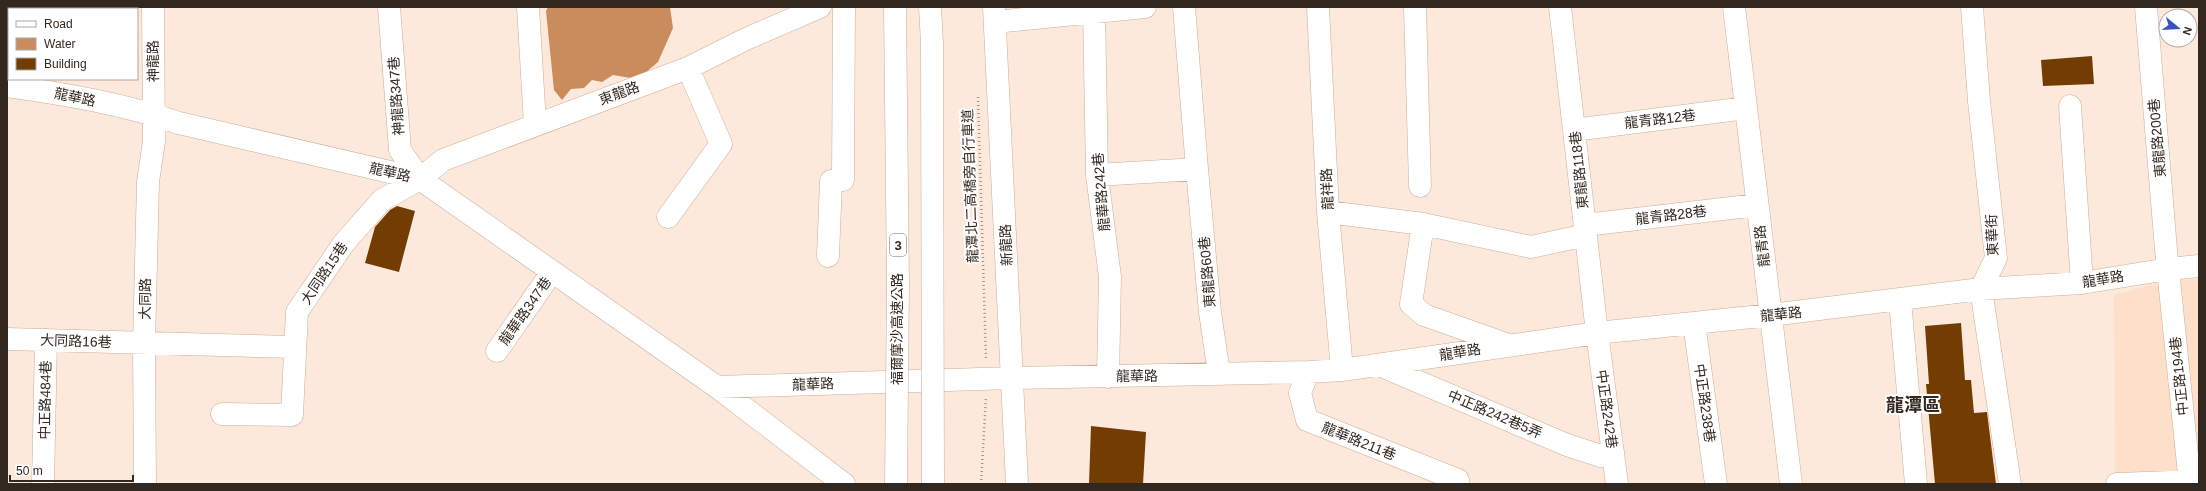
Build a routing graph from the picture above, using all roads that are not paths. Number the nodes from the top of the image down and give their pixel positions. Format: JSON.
{"nodes":[{"id":1,"x":153,"y":7,"type":"edge"},
{"id":2,"x":389,"y":7,"type":"edge"},
{"id":3,"x":528,"y":7,"type":"edge"},
{"id":4,"x":820,"y":7,"type":"edge"},
{"id":5,"x":844,"y":7,"type":"edge"},
{"id":6,"x":895,"y":7,"type":"edge"},
{"id":7,"x":930,"y":7,"type":"edge"},
{"id":8,"x":1146,"y":7,"type":"edge"},
{"id":9,"x":1184,"y":7,"type":"edge"},
{"id":10,"x":1318,"y":7,"type":"edge"},
{"id":11,"x":1415,"y":7,"type":"edge"},
{"id":12,"x":1560,"y":7,"type":"edge"},
{"id":13,"x":1734,"y":7,"type":"edge"},
{"id":14,"x":1972,"y":7,"type":"edge"},
{"id":15,"x":2146,"y":7,"type":"edge"},
{"id":16,"x":1094,"y":10,"type":"edge"},
{"id":17,"x":994,"y":15,"type":"edge"},
{"id":18,"x":688,"y":68,"type":"junction"},
{"id":19,"x":7,"y":86,"type":"edge"},
{"id":20,"x":2070,"y":106,"type":"dead end"},
{"id":21,"x":1746,"y":108,"type":"junction"},
{"id":22,"x":154,"y":114,"type":"junction"},
{"id":23,"x":535,"y":124,"type":"junction"},
{"id":24,"x":1574,"y":130,"type":"junction"},
{"id":25,"x":1197,"y":169,"type":"junction"},
{"id":26,"x":1097,"y":176,"type":"junction"},
{"id":27,"x":420,"y":179,"type":"junction"},
{"id":28,"x":1420,"y":186,"type":"dead end"},
{"id":29,"x":1757,"y":205,"type":"junction"},
{"id":30,"x":1328,"y":212,"type":"junction"},
{"id":31,"x":668,"y":217,"type":"dead end"},
{"id":32,"x":1423,"y":224,"type":"junction"},
{"id":33,"x":1586,"y":230,"type":"junction"},
{"id":34,"x":828,"y":256,"type":"dead end"},
{"id":35,"x":2199,"y":266,"type":"edge"},
{"id":36,"x":2168,"y":269,"type":"junction"},
{"id":37,"x":552,"y":272,"type":"junction"},
{"id":38,"x":2082,"y":283,"type":"junction"},
{"id":39,"x":1981,"y":290,"type":"junction"},
{"id":40,"x":1900,"y":300,"type":"junction"},
{"id":41,"x":1771,"y":315,"type":"junction"},
{"id":42,"x":1694,"y":323,"type":"junction"},
{"id":43,"x":1597,"y":333,"type":"junction"},
{"id":44,"x":7,"y":339,"type":"edge"},
{"id":45,"x":46,"y":340,"type":"junction"},
{"id":46,"x":144,"y":344,"type":"junction"},
{"id":47,"x":1508,"y":345,"type":"junction"},
{"id":48,"x":294,"y":348,"type":"junction"},
{"id":49,"x":497,"y":351,"type":"dead end"},
{"id":50,"x":1379,"y":365,"type":"junction"},
{"id":51,"x":1342,"y":370,"type":"junction"},
{"id":52,"x":1308,"y":372,"type":"junction"},
{"id":53,"x":1219,"y":374,"type":"junction"},
{"id":54,"x":1108,"y":377,"type":"junction"},
{"id":55,"x":1013,"y":378,"type":"junction"},
{"id":56,"x":717,"y":387,"type":"junction"},
{"id":57,"x":222,"y":414,"type":"dead end"},
{"id":58,"x":1613,"y":452,"type":"junction"},
{"id":59,"x":827,"y":477,"type":"edge"},
{"id":60,"x":1458,"y":480,"type":"dead end"},
{"id":61,"x":2193,"y":482,"type":"edge"},
{"id":62,"x":43,"y":484,"type":"edge"},
{"id":63,"x":146,"y":484,"type":"edge"},
{"id":64,"x":844,"y":484,"type":"edge"},
{"id":65,"x":896,"y":484,"type":"edge"},
{"id":66,"x":933,"y":484,"type":"edge"},
{"id":67,"x":1017,"y":484,"type":"edge"},
{"id":68,"x":1617,"y":484,"type":"edge"},
{"id":69,"x":1716,"y":484,"type":"edge"},
{"id":70,"x":1791,"y":484,"type":"edge"},
{"id":71,"x":1916,"y":484,"type":"edge"},
{"id":72,"x":2010,"y":484,"type":"edge"},
{"id":73,"x":2117,"y":484,"type":"edge"}],
"edges":[{"from":1,"to":22,"type":"main road","name":"神龍路"},
{"from":2,"to":27,"type":"main road","name":"神龍路347巷"},
{"from":3,"to":23,"type":"main road"},
{"from":4,"to":18,"type":"main road","name":"東龍路"},
{"from":5,"to":34,"type":"main road"},
{"from":6,"to":65,"type":"main road","name":"福爾摩沙高速公路","number":"3","bridge":true},
{"from":7,"to":66,"type":"main road","bridge":true},
{"from":8,"to":16,"type":"main road"},
{"from":9,"to":25,"type":"main road","name":"東龍路60巷"},
{"from":10,"to":30,"type":"main road","name":"龍祥路"},
{"from":11,"to":28,"type":"main road"},
{"from":12,"to":24,"type":"main road","name":"東龍路118巷"},
{"from":13,"to":21,"type":"main road","name":"龍青路"},
{"from":14,"to":39,"type":"main road","name":"東華街"},
{"from":15,"to":36,"type":"main road","name":"東龍路200巷"},
{"from":16,"to":17,"type":"main road"},
{"from":16,"to":26,"type":"main road","name":"龍華路242巷"},
{"from":17,"to":55,"type":"main road","name":"新龍路"},
{"from":18,"to":23,"type":"main road","name":"東龍路"},
{"from":18,"to":31,"type":"main road"},
{"from":19,"to":22,"type":"main road","name":"龍華路"},
{"from":20,"to":38,"type":"main road"},
{"from":21,"to":24,"type":"main road","name":"龍青路12巷"},
{"from":21,"to":29,"type":"main road","name":"龍青路"},
{"from":22,"to":27,"type":"main road","name":"龍華路"},
{"from":22,"to":46,"type":"main road","name":"大同路"},
{"from":23,"to":27,"type":"main road","name":"東龍路"},
{"from":24,"to":33,"type":"main road","name":"東龍路118巷"},
{"from":25,"to":26,"type":"main road"},
{"from":25,"to":53,"type":"main road","name":"東龍路60巷"},
{"from":26,"to":54,"type":"main road","name":"龍華路242巷"},
{"from":27,"to":37,"type":"main road","name":"龍華路"},
{"from":27,"to":48,"type":"main road","name":"大同路15巷"},
{"from":29,"to":33,"type":"main road","name":"龍青路28巷"},
{"from":29,"to":41,"type":"main road","name":"龍青路"},
{"from":30,"to":32,"type":"main road","name":"龍青路28巷"},
{"from":30,"to":51,"type":"main road","name":"龍祥路"},
{"from":32,"to":33,"type":"main road","name":"龍青路28巷"},
{"from":32,"to":47,"type":"main road"},
{"from":33,"to":43,"type":"main road","name":"東龍路118巷"},
{"from":35,"to":36,"type":"main road","name":"龍華路"},
{"from":36,"to":38,"type":"main road","name":"龍華路"},
{"from":36,"to":61,"type":"main road","name":"中正路194巷"},
{"from":37,"to":49,"type":"main road","name":"龍華路347巷"},
{"from":37,"to":56,"type":"main road","name":"龍華路"},
{"from":38,"to":39,"type":"main road","name":"龍華路"},
{"from":39,"to":40,"type":"main road","name":"龍華路"},
{"from":39,"to":72,"type":"main road"},
{"from":40,"to":41,"type":"main road","name":"龍華路"},
{"from":40,"to":71,"type":"main road"},
{"from":41,"to":42,"type":"main road","name":"龍華路"},
{"from":41,"to":70,"type":"main road","name":"龍青路"},
{"from":42,"to":43,"type":"main road","name":"龍華路"},
{"from":42,"to":69,"type":"main road","name":"中正路238巷"},
{"from":43,"to":47,"type":"main road","name":"龍華路"},
{"from":43,"to":58,"type":"main road","name":"中正路242巷"},
{"from":44,"to":45,"type":"main road","name":"大同路16巷"},
{"from":45,"to":46,"type":"main road","name":"大同路16巷"},
{"from":45,"to":62,"type":"main road","name":"中正路484巷"},
{"from":46,"to":48,"type":"main road"},
{"from":46,"to":63,"type":"main road","name":"大同路"},
{"from":47,"to":50,"type":"main road","name":"龍華路"},
{"from":48,"to":57,"type":"main road","name":"大同路15巷"},
{"from":50,"to":51,"type":"main road","name":"龍華路"},
{"from":50,"to":58,"type":"main road","name":"中正路242巷5弄"},
{"from":51,"to":52,"type":"main road","name":"龍華路"},
{"from":52,"to":53,"type":"main road","name":"龍華路"},
{"from":52,"to":60,"type":"main road","name":"龍華路211巷"},
{"from":53,"to":54,"type":"main road","name":"龍華路"},
{"from":54,"to":55,"type":"main road","name":"龍華路"},
{"from":55,"to":56,"type":"main road","name":"龍華路"},
{"from":55,"to":67,"type":"main road","name":"新龍路"},
{"from":56,"to":59,"type":"main road","name":"龍華路"},
{"from":58,"to":68,"type":"main road","name":"中正路242巷"},
{"from":59,"to":64,"type":"main road","name":"龍華路"},
{"from":61,"to":73,"type":"main road"}]}
